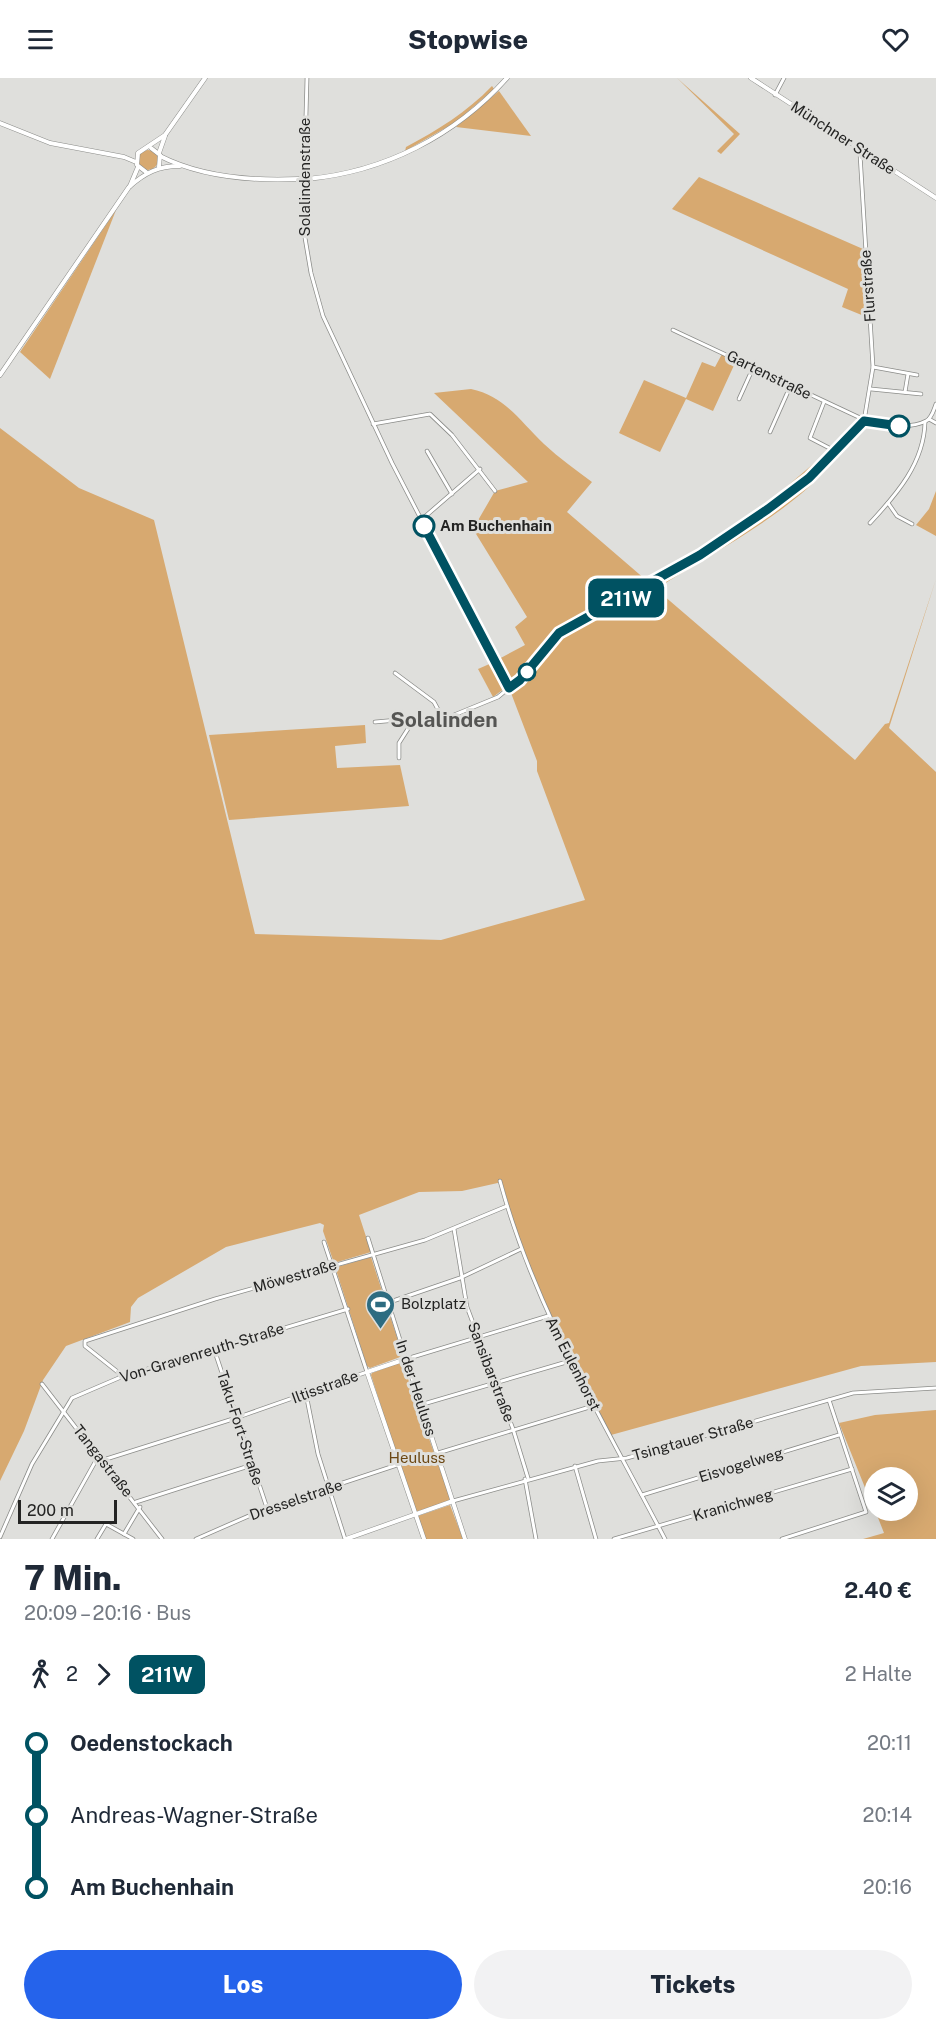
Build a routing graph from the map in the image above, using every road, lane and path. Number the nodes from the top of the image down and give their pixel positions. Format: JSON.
{"nodes":[{"id":1,"x":205,"y":78,"type":"edge"},
{"id":2,"x":307,"y":78,"type":"edge"},
{"id":3,"x":507,"y":78,"type":"edge"},
{"id":4,"x":751,"y":78,"type":"edge"},
{"id":5,"x":784,"y":78,"type":"edge"},
{"id":6,"x":776,"y":95,"type":"junction"},
{"id":7,"x":0,"y":123,"type":"edge"},
{"id":8,"x":165,"y":135,"type":"junction"},
{"id":9,"x":150,"y":147,"type":"junction"},
{"id":10,"x":862,"y":151,"type":"junction"},
{"id":11,"x":137,"y":155,"type":"junction"},
{"id":12,"x":160,"y":155,"type":"junction"},
{"id":13,"x":124,"y":157,"type":"junction"},
{"id":14,"x":136,"y":162,"type":"junction"},
{"id":15,"x":180,"y":166,"type":"junction"},
{"id":16,"x":138,"y":167,"type":"junction"},
{"id":17,"x":159,"y":167,"type":"junction"},
{"id":18,"x":146,"y":172,"type":"junction"},
{"id":19,"x":129,"y":188,"type":"junction"},
{"id":20,"x":936,"y":198,"type":"edge"},
{"id":21,"x":673,"y":330,"type":"dead end"},
{"id":22,"x":873,"y":367,"type":"junction"},
{"id":23,"x":753,"y":368,"type":"junction"},
{"id":24,"x":908,"y":374,"type":"junction"},
{"id":25,"x":0,"y":375,"type":"edge"},
{"id":26,"x":917,"y":375,"type":"dead end"},
{"id":27,"x":790,"y":387,"type":"junction"},
{"id":28,"x":871,"y":388,"type":"junction"},
{"id":29,"x":906,"y":392,"type":"junction"},
{"id":30,"x":921,"y":394,"type":"dead end"},
{"id":31,"x":739,"y":399,"type":"dead end"},
{"id":32,"x":824,"y":402,"type":"junction"},
{"id":33,"x":936,"y":404,"type":"edge"},
{"id":34,"x":929,"y":419,"type":"junction"},
{"id":35,"x":864,"y":421,"type":"junction"},
{"id":36,"x":925,"y":422,"type":"junction"},
{"id":37,"x":936,"y":423,"type":"edge"},
{"id":38,"x":373,"y":424,"type":"junction"},
{"id":39,"x":770,"y":432,"type":"dead end"},
{"id":40,"x":426,"y":451,"type":"dead end"},
{"id":41,"x":835,"y":451,"type":"junction"},
{"id":42,"x":480,"y":470,"type":"junction"},
{"id":43,"x":495,"y":491,"type":"dead end"},
{"id":44,"x":452,"y":494,"type":"junction"},
{"id":45,"x":888,"y":503,"type":"junction"},
{"id":46,"x":421,"y":520,"type":"junction"},
{"id":47,"x":870,"y":523,"type":"dead end"},
{"id":48,"x":912,"y":525,"type":"dead end"},
{"id":49,"x":395,"y":673,"type":"dead end"},
{"id":50,"x":509,"y":688,"type":"junction"},
{"id":51,"x":442,"y":717,"type":"junction"},
{"id":52,"x":413,"y":721,"type":"junction"},
{"id":53,"x":375,"y":722,"type":"dead end"},
{"id":54,"x":399,"y":758,"type":"dead end"},
{"id":55,"x":500,"y":1181,"type":"dead end"},
{"id":56,"x":507,"y":1206,"type":"junction"},
{"id":57,"x":454,"y":1229,"type":"junction"},
{"id":58,"x":368,"y":1238,"type":"dead end"},
{"id":59,"x":324,"y":1242,"type":"dead end"},
{"id":60,"x":521,"y":1249,"type":"junction"},
{"id":61,"x":373,"y":1255,"type":"junction"},
{"id":62,"x":333,"y":1265,"type":"junction"},
{"id":63,"x":460,"y":1278,"type":"junction"},
{"id":64,"x":390,"y":1302,"type":"junction"},
{"id":65,"x":348,"y":1309,"type":"junction"},
{"id":66,"x":548,"y":1316,"type":"junction"},
{"id":67,"x":476,"y":1337,"type":"junction"},
{"id":68,"x":214,"y":1348,"type":"junction"},
{"id":69,"x":406,"y":1359,"type":"junction"},
{"id":70,"x":570,"y":1361,"type":"junction"},
{"id":71,"x":367,"y":1372,"type":"junction"},
{"id":72,"x":121,"y":1377,"type":"junction"},
{"id":73,"x":494,"y":1382,"type":"junction"},
{"id":74,"x":42,"y":1384,"type":"dead end"},
{"id":75,"x":936,"y":1388,"type":"edge"},
{"id":76,"x":306,"y":1394,"type":"junction"},
{"id":77,"x":829,"y":1400,"type":"junction"},
{"id":78,"x":420,"y":1405,"type":"junction"},
{"id":79,"x":593,"y":1406,"type":"junction"},
{"id":80,"x":63,"y":1410,"type":"junction"},
{"id":81,"x":236,"y":1418,"type":"junction"},
{"id":82,"x":513,"y":1429,"type":"junction"},
{"id":83,"x":839,"y":1435,"type":"junction"},
{"id":84,"x":438,"y":1453,"type":"junction"},
{"id":85,"x":99,"y":1455,"type":"junction"},
{"id":86,"x":623,"y":1458,"type":"junction"},
{"id":87,"x":103,"y":1460,"type":"junction"},
{"id":88,"x":252,"y":1465,"type":"junction"},
{"id":89,"x":397,"y":1465,"type":"junction"},
{"id":90,"x":575,"y":1466,"type":"junction"},
{"id":91,"x":852,"y":1469,"type":"junction"},
{"id":92,"x":526,"y":1479,"type":"junction"},
{"id":93,"x":329,"y":1488,"type":"junction"},
{"id":94,"x":642,"y":1495,"type":"junction"},
{"id":95,"x":453,"y":1501,"type":"junction"},
{"id":96,"x":136,"y":1502,"type":"junction"},
{"id":97,"x":140,"y":1507,"type":"junction"},
{"id":98,"x":267,"y":1508,"type":"junction"},
{"id":99,"x":414,"y":1515,"type":"junction"},
{"id":100,"x":658,"y":1525,"type":"junction"},
{"id":101,"x":123,"y":1534,"type":"junction"},
{"id":102,"x":0,"y":1537,"type":"edge"},
{"id":103,"x":359,"y":1537,"type":"edge"},
{"id":104,"x":52,"y":1539,"type":"edge"},
{"id":105,"x":97,"y":1539,"type":"edge"},
{"id":106,"x":133,"y":1539,"type":"edge"},
{"id":107,"x":162,"y":1539,"type":"edge"},
{"id":108,"x":196,"y":1539,"type":"edge"},
{"id":109,"x":345,"y":1539,"type":"edge"},
{"id":110,"x":424,"y":1539,"type":"edge"},
{"id":111,"x":465,"y":1539,"type":"edge"},
{"id":112,"x":536,"y":1539,"type":"edge"},
{"id":113,"x":596,"y":1539,"type":"edge"},
{"id":114,"x":614,"y":1539,"type":"edge"},
{"id":115,"x":665,"y":1539,"type":"edge"},
{"id":116,"x":782,"y":1539,"type":"edge"}],
"edges":[{"from":1,"to":8,"type":"main road"},
{"from":2,"to":38,"type":"street","name":"Solalindenstraße"},
{"from":3,"to":15,"type":"main road","bridge":true},
{"from":4,"to":6,"type":"main road","name":"Münchner Straße"},
{"from":5,"to":6,"type":"street"},
{"from":6,"to":10,"type":"main road","name":"Münchner Straße"},
{"from":7,"to":13,"type":"main road"},
{"from":8,"to":9,"type":"main road"},
{"from":8,"to":12,"type":"main road"},
{"from":9,"to":11,"type":"main road"},
{"from":9,"to":12,"type":"main road"},
{"from":10,"to":20,"type":"main road","name":"Münchner Straße"},
{"from":10,"to":22,"type":"street","name":"Flurstraße"},
{"from":11,"to":13,"type":"main road"},
{"from":11,"to":14,"type":"main road"},
{"from":12,"to":15,"type":"main road"},
{"from":12,"to":17,"type":"main road"},
{"from":13,"to":14,"type":"main road"},
{"from":14,"to":16,"type":"main road"},
{"from":15,"to":17,"type":"main road"},
{"from":16,"to":18,"type":"main road"},
{"from":16,"to":19,"type":"main road"},
{"from":17,"to":18,"type":"main road"},
{"from":18,"to":19,"type":"main road"},
{"from":19,"to":25,"type":"main road"},
{"from":21,"to":23,"type":"street","name":"Gartenstraße"},
{"from":22,"to":24,"type":"street"},
{"from":22,"to":28,"type":"street","name":"Flurstraße"},
{"from":23,"to":27,"type":"street","name":"Gartenstraße"},
{"from":23,"to":31,"type":"street"},
{"from":24,"to":26,"type":"street"},
{"from":24,"to":29,"type":"street"},
{"from":27,"to":32,"type":"street","name":"Gartenstraße"},
{"from":27,"to":39,"type":"street"},
{"from":28,"to":29,"type":"street"},
{"from":28,"to":35,"type":"street","name":"Flurstraße"},
{"from":29,"to":30,"type":"street"},
{"from":32,"to":35,"type":"street","name":"Gartenstraße"},
{"from":32,"to":41,"type":"street"},
{"from":33,"to":34,"type":"street"},
{"from":34,"to":36,"type":"street"},
{"from":34,"to":37,"type":"street"},
{"from":35,"to":36,"type":"street","name":"Gartenstraße"},
{"from":35,"to":41,"type":"street"},
{"from":36,"to":45,"type":"street"},
{"from":38,"to":42,"type":"street"},
{"from":38,"to":46,"type":"street","name":"Solalindenstraße"},
{"from":40,"to":44,"type":"street"},
{"from":41,"to":50,"type":"street"},
{"from":42,"to":43,"type":"street"},
{"from":42,"to":44,"type":"street"},
{"from":44,"to":46,"type":"street"},
{"from":45,"to":47,"type":"street"},
{"from":45,"to":48,"type":"street"},
{"from":46,"to":50,"type":"street","name":"Solalindenstraße"},
{"from":49,"to":51,"type":"street"},
{"from":50,"to":51,"type":"street"},
{"from":51,"to":52,"type":"street"},
{"from":52,"to":53,"type":"street"},
{"from":52,"to":54,"type":"street"},
{"from":55,"to":56,"type":"street","name":"Am Eulenhorst"},
{"from":56,"to":57,"type":"street","name":"Möwestraße"},
{"from":56,"to":60,"type":"street","name":"Am Eulenhorst"},
{"from":57,"to":61,"type":"street","name":"Möwestraße"},
{"from":57,"to":63,"type":"street","name":"Sansibarstraße"},
{"from":58,"to":61,"type":"street","name":"In der Heuluss"},
{"from":59,"to":62,"type":"street"},
{"from":60,"to":63,"type":"street"},
{"from":60,"to":66,"type":"street","name":"Am Eulenhorst"},
{"from":61,"to":62,"type":"street","name":"Möwestraße"},
{"from":61,"to":64,"type":"street","name":"In der Heuluss"},
{"from":62,"to":65,"type":"street"},
{"from":62,"to":72,"type":"street","name":"Möwestraße"},
{"from":63,"to":64,"type":"street"},
{"from":63,"to":67,"type":"street","name":"Sansibarstraße"},
{"from":64,"to":69,"type":"street","name":"In der Heuluss"},
{"from":65,"to":68,"type":"street","name":"Von-Gravenreuth-Straße"},
{"from":65,"to":71,"type":"street"},
{"from":66,"to":67,"type":"street","name":"Iltisstraße"},
{"from":66,"to":70,"type":"street","name":"Am Eulenhorst"},
{"from":67,"to":69,"type":"street","name":"Iltisstraße"},
{"from":67,"to":73,"type":"street","name":"Sansibarstraße"},
{"from":68,"to":72,"type":"street","name":"Von-Gravenreuth-Straße"},
{"from":68,"to":81,"type":"street","name":"Taku-Fort-Straße"},
{"from":69,"to":71,"type":"main road","name":"Iltisstraße"},
{"from":69,"to":78,"type":"main road","name":"In der Heuluss"},
{"from":70,"to":73,"type":"street"},
{"from":70,"to":79,"type":"street","name":"Am Eulenhorst"},
{"from":71,"to":76,"type":"street","name":"Iltisstraße"},
{"from":71,"to":89,"type":"main road"},
{"from":72,"to":80,"type":"street","name":"Von-Gravenreuth-Straße"},
{"from":73,"to":78,"type":"street"},
{"from":73,"to":82,"type":"street","name":"Sansibarstraße"},
{"from":74,"to":80,"type":"street","name":"Tangastraße"},
{"from":75,"to":77,"type":"street","name":"Tsingtauer Straße"},
{"from":76,"to":81,"type":"street","name":"Iltisstraße"},
{"from":76,"to":93,"type":"street"},
{"from":77,"to":83,"type":"street"},
{"from":77,"to":86,"type":"street","name":"Tsingtauer Straße"},
{"from":78,"to":84,"type":"main road","name":"In der Heuluss"},
{"from":79,"to":82,"type":"street"},
{"from":79,"to":86,"type":"street","name":"Am Eulenhorst"},
{"from":80,"to":85,"type":"street","name":"Tangastraße"},
{"from":80,"to":102,"type":"street"},
{"from":81,"to":87,"type":"street","name":"Iltisstraße"},
{"from":81,"to":88,"type":"street","name":"Taku-Fort-Straße"},
{"from":82,"to":84,"type":"street"},
{"from":82,"to":92,"type":"street","name":"Sansibarstraße"},
{"from":83,"to":91,"type":"street"},
{"from":83,"to":94,"type":"street","name":"Eisvogelweg"},
{"from":84,"to":95,"type":"main road","name":"In der Heuluss"},
{"from":85,"to":87,"type":"street","name":"Tangastraße"},
{"from":85,"to":104,"type":"street"},
{"from":86,"to":90,"type":"street","name":"Tsingtauer Straße"},
{"from":86,"to":94,"type":"street","name":"Am Eulenhorst"},
{"from":87,"to":96,"type":"street","name":"Tangastraße"},
{"from":88,"to":96,"type":"street"},
{"from":88,"to":98,"type":"street","name":"Taku-Fort-Straße"},
{"from":89,"to":93,"type":"street","name":"Dresselstraße"},
{"from":89,"to":99,"type":"main road"},
{"from":90,"to":92,"type":"street","name":"Tsingtauer Straße"},
{"from":90,"to":113,"type":"street"},
{"from":91,"to":100,"type":"street","name":"Kranichweg"},
{"from":91,"to":116,"type":"street"},
{"from":92,"to":95,"type":"street","name":"Tsingtauer Straße"},
{"from":92,"to":112,"type":"street","name":"Sansibarstraße"},
{"from":93,"to":98,"type":"street","name":"Dresselstraße"},
{"from":93,"to":109,"type":"street"},
{"from":94,"to":100,"type":"street","name":"Am Eulenhorst"},
{"from":95,"to":99,"type":"main road"},
{"from":95,"to":111,"type":"main road","name":"In der Heuluss"},
{"from":96,"to":97,"type":"street","name":"Tangastraße"},
{"from":97,"to":101,"type":"street"},
{"from":97,"to":107,"type":"street","name":"Tangastraße"},
{"from":98,"to":108,"type":"street","name":"Dresselstraße"},
{"from":99,"to":103,"type":"main road"},
{"from":99,"to":110,"type":"main road"},
{"from":100,"to":114,"type":"street","name":"Kranichweg"},
{"from":100,"to":115,"type":"street","name":"Am Eulenhorst"},
{"from":101,"to":105,"type":"street"},
{"from":101,"to":106,"type":"street"},
{"from":103,"to":109,"type":"main road"}]}
